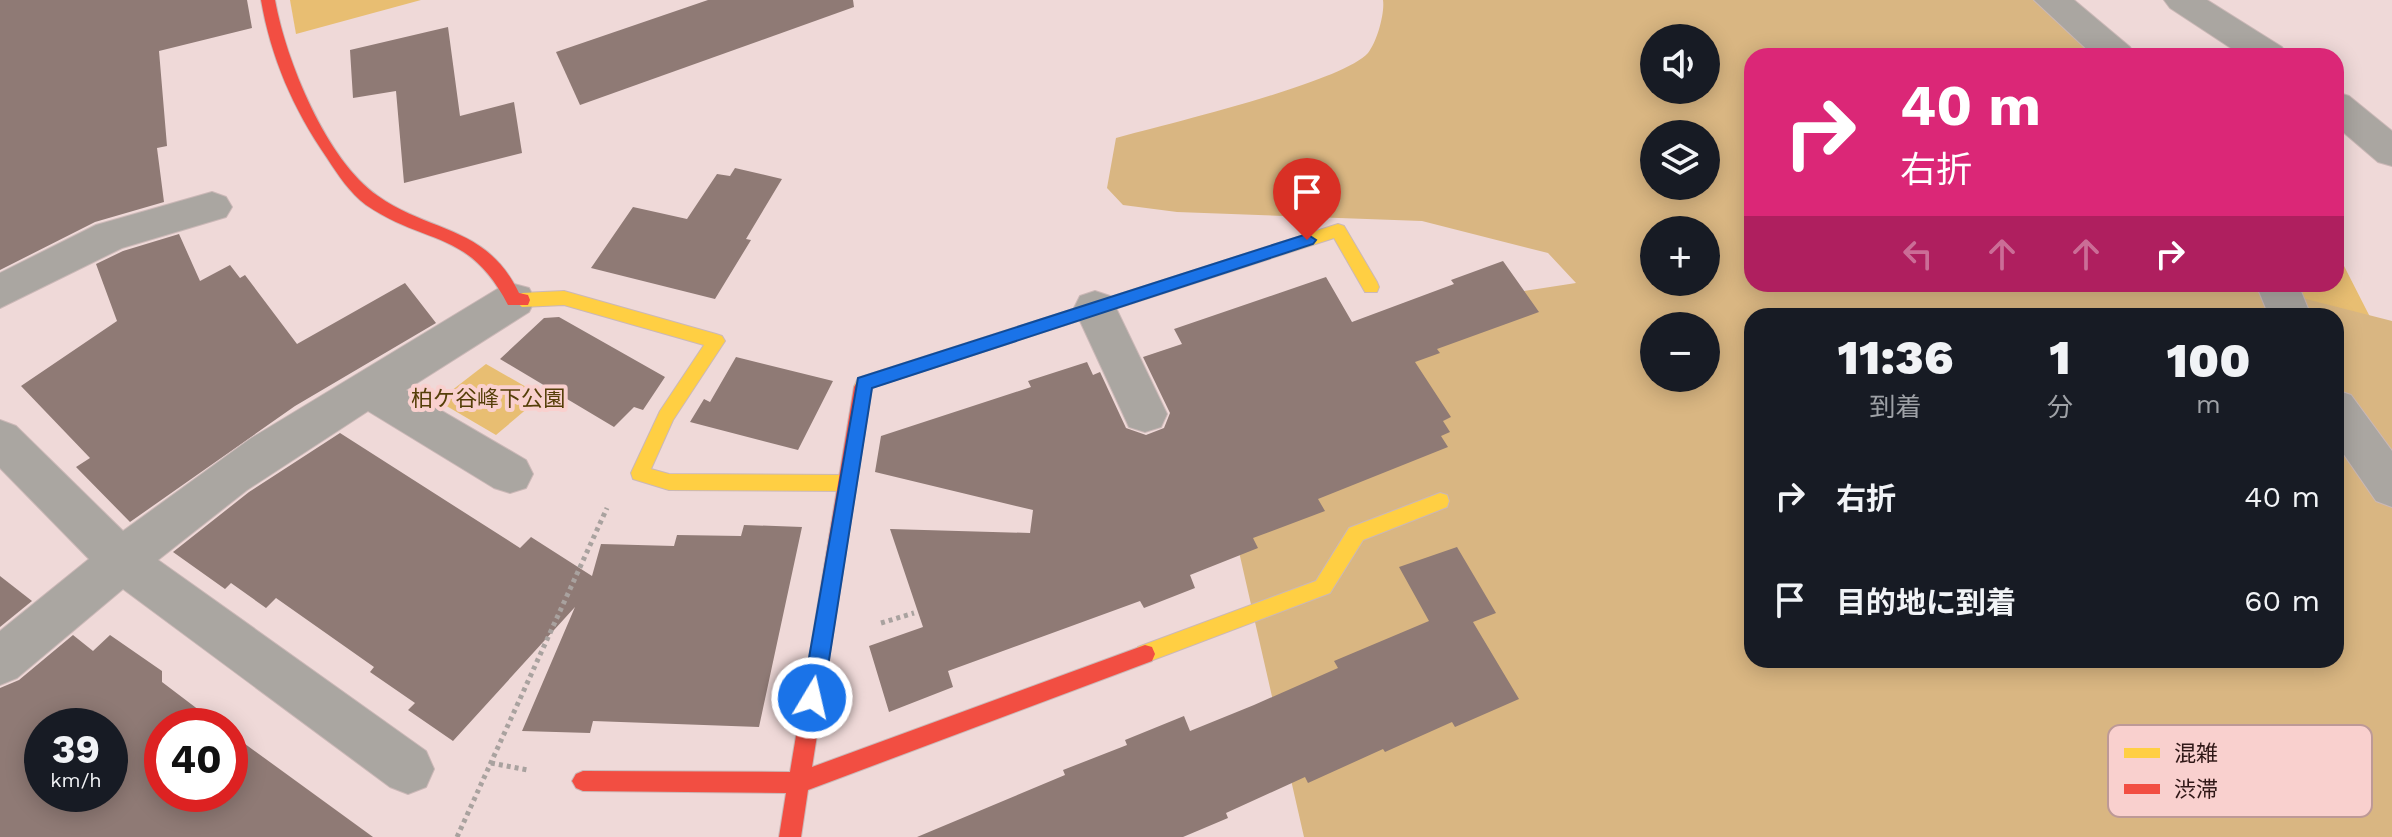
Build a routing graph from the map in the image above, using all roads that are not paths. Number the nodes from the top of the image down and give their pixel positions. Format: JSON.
{"nodes":[{"id":1,"x":268,"y":0,"type":"edge"},
{"id":2,"x":2052,"y":0,"type":"edge"},
{"id":3,"x":2182,"y":0,"type":"edge"},
{"id":4,"x":2108,"y":48,"type":"edge"},
{"id":5,"x":2257,"y":48,"type":"edge"},
{"id":6,"x":2344,"y":112,"type":"edge"},
{"id":7,"x":2392,"y":152,"type":"edge"},
{"id":8,"x":212,"y":207,"type":"dead end"},
{"id":9,"x":1371,"y":287,"type":"dead end"},
{"id":10,"x":0,"y":292,"type":"edge"},
{"id":11,"x":514,"y":300,"type":"junction"},
{"id":12,"x":1095,"y":308,"type":"junction"},
{"id":13,"x":371,"y":391,"type":"junction"},
{"id":14,"x":1145,"y":414,"type":"dead end"},
{"id":15,"x":2344,"y":419,"type":"edge"},
{"id":16,"x":0,"y":439,"type":"edge"},
{"id":17,"x":510,"y":474,"type":"dead end"},
{"id":18,"x":846,"y":483,"type":"junction"},
{"id":19,"x":2392,"y":487,"type":"edge"},
{"id":20,"x":1440,"y":501,"type":"dead end"},
{"id":21,"x":122,"y":561,"type":"junction"},
{"id":22,"x":0,"y":662,"type":"edge"},
{"id":23,"x":408,"y":769,"type":"dead end"},
{"id":24,"x":583,"y":781,"type":"dead end"},
{"id":25,"x":798,"y":783,"type":"junction"},
{"id":26,"x":790,"y":837,"type":"edge"}],
"edges":[{"from":1,"to":11,"type":"street"},
{"from":2,"to":4,"type":"street"},
{"from":3,"to":5,"type":"street"},
{"from":6,"to":7,"type":"street"},
{"from":8,"to":10,"type":"street"},
{"from":9,"to":12,"type":"street"},
{"from":11,"to":13,"type":"street"},
{"from":11,"to":18,"type":"street"},
{"from":12,"to":14,"type":"street"},
{"from":12,"to":18,"type":"street"},
{"from":13,"to":17,"type":"street"},
{"from":13,"to":21,"type":"street"},
{"from":15,"to":19,"type":"street"},
{"from":16,"to":21,"type":"street"},
{"from":18,"to":25,"type":"street"},
{"from":20,"to":25,"type":"street"},
{"from":21,"to":22,"type":"street"},
{"from":21,"to":23,"type":"street"},
{"from":24,"to":25,"type":"street"},
{"from":25,"to":26,"type":"street"}]}
